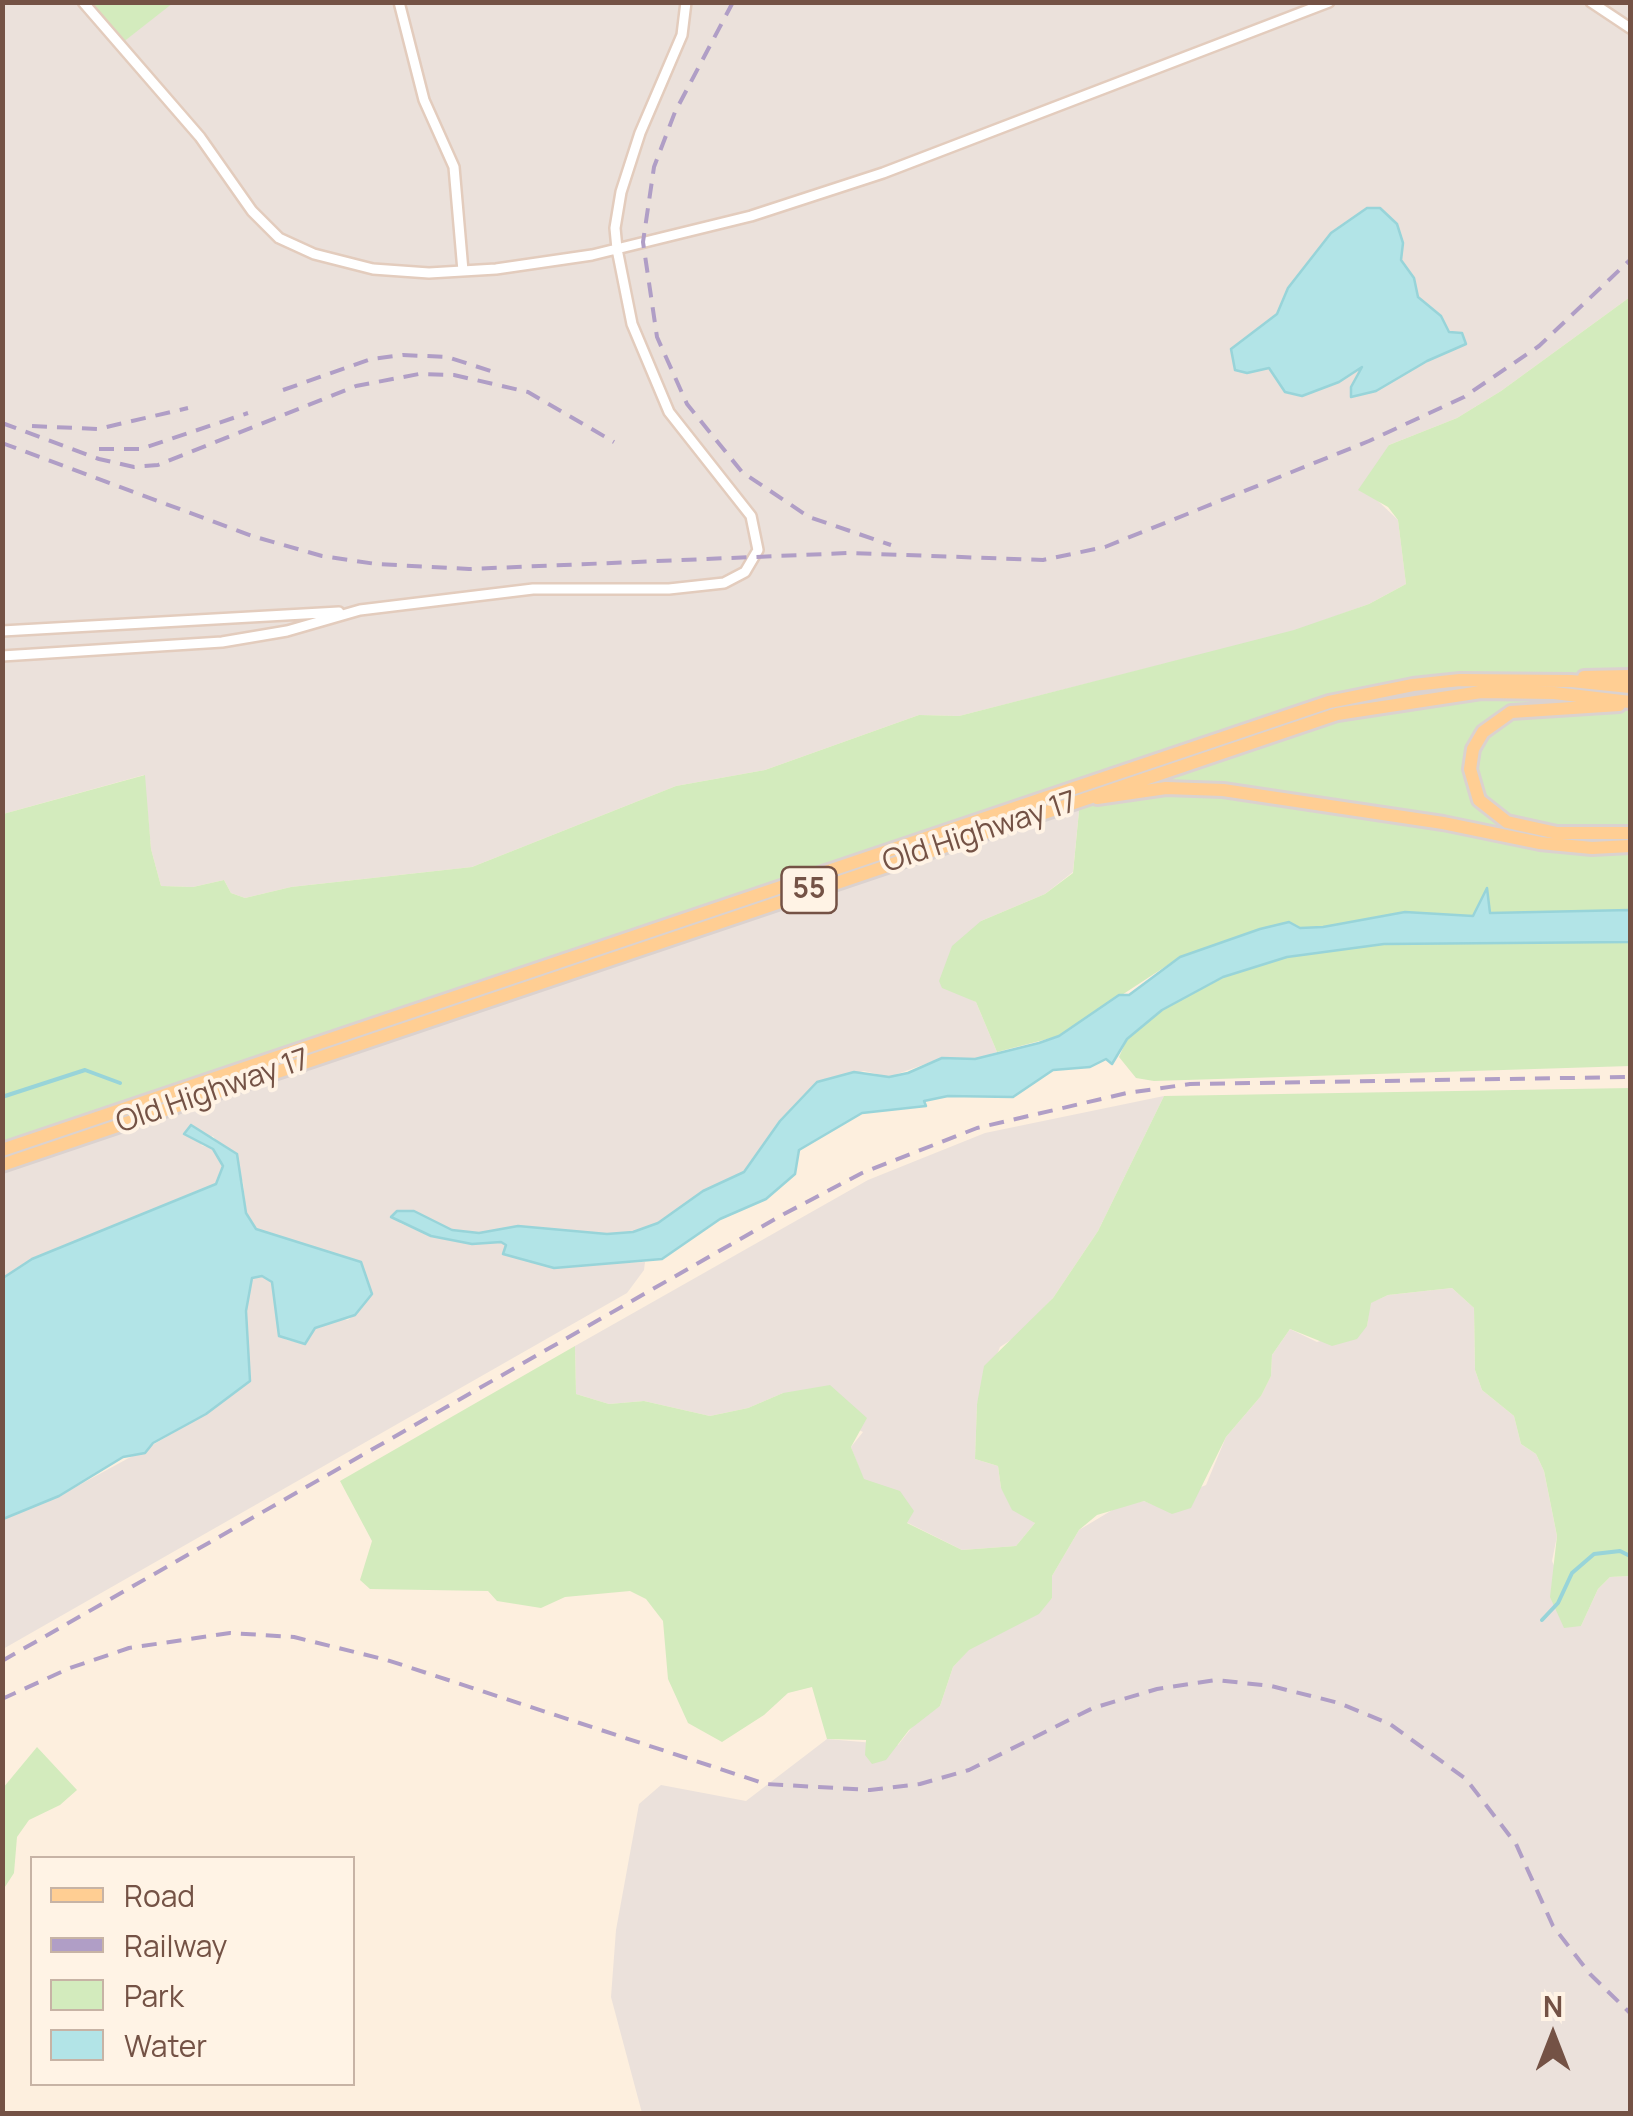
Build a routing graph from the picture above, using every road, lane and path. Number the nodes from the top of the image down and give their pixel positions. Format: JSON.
{"nodes":[{"id":1,"x":83,"y":2,"type":"edge"},
{"id":2,"x":399,"y":2,"type":"edge"},
{"id":3,"x":686,"y":2,"type":"edge"},
{"id":4,"x":1329,"y":2,"type":"edge"},
{"id":5,"x":1591,"y":2,"type":"edge"},
{"id":6,"x":1630,"y":28,"type":"edge"},
{"id":7,"x":617,"y":249,"type":"junction"},
{"id":8,"x":464,"y":271,"type":"junction"},
{"id":9,"x":361,"y":610,"type":"junction"},
{"id":10,"x":2,"y":630,"type":"edge"},
{"id":11,"x":2,"y":656,"type":"edge"},
{"id":12,"x":1630,"y":676,"type":"edge"},
{"id":13,"x":1571,"y":680,"type":"junction"},
{"id":14,"x":1630,"y":687,"type":"edge"},
{"id":15,"x":1630,"y":702,"type":"edge"},
{"id":16,"x":1085,"y":799,"type":"junction"},
{"id":17,"x":1630,"y":832,"type":"edge"},
{"id":18,"x":1630,"y":846,"type":"edge"},
{"id":19,"x":2,"y":1150,"type":"edge"},
{"id":20,"x":2,"y":1164,"type":"edge"}],
"edges":[{"from":1,"to":8,"type":"street"},
{"from":2,"to":8,"type":"street"},
{"from":3,"to":7,"type":"street"},
{"from":4,"to":7,"type":"street"},
{"from":5,"to":6,"type":"street"},
{"from":7,"to":8,"type":"street"},
{"from":7,"to":9,"type":"street"},
{"from":9,"to":10,"type":"street"},
{"from":9,"to":11,"type":"street"},
{"from":12,"to":13,"type":"main road"},
{"from":13,"to":14,"type":"main road","name":"Old Highway 17","number":"55"},
{"from":13,"to":19,"type":"main road","name":"Old Highway 17","number":"55"},
{"from":15,"to":16,"type":"main road","name":"Old Highway 17","number":"55"},
{"from":15,"to":17,"type":"main road"},
{"from":16,"to":18,"type":"main road"},
{"from":16,"to":20,"type":"main road","name":"Old Highway 17","number":"55"}]}
